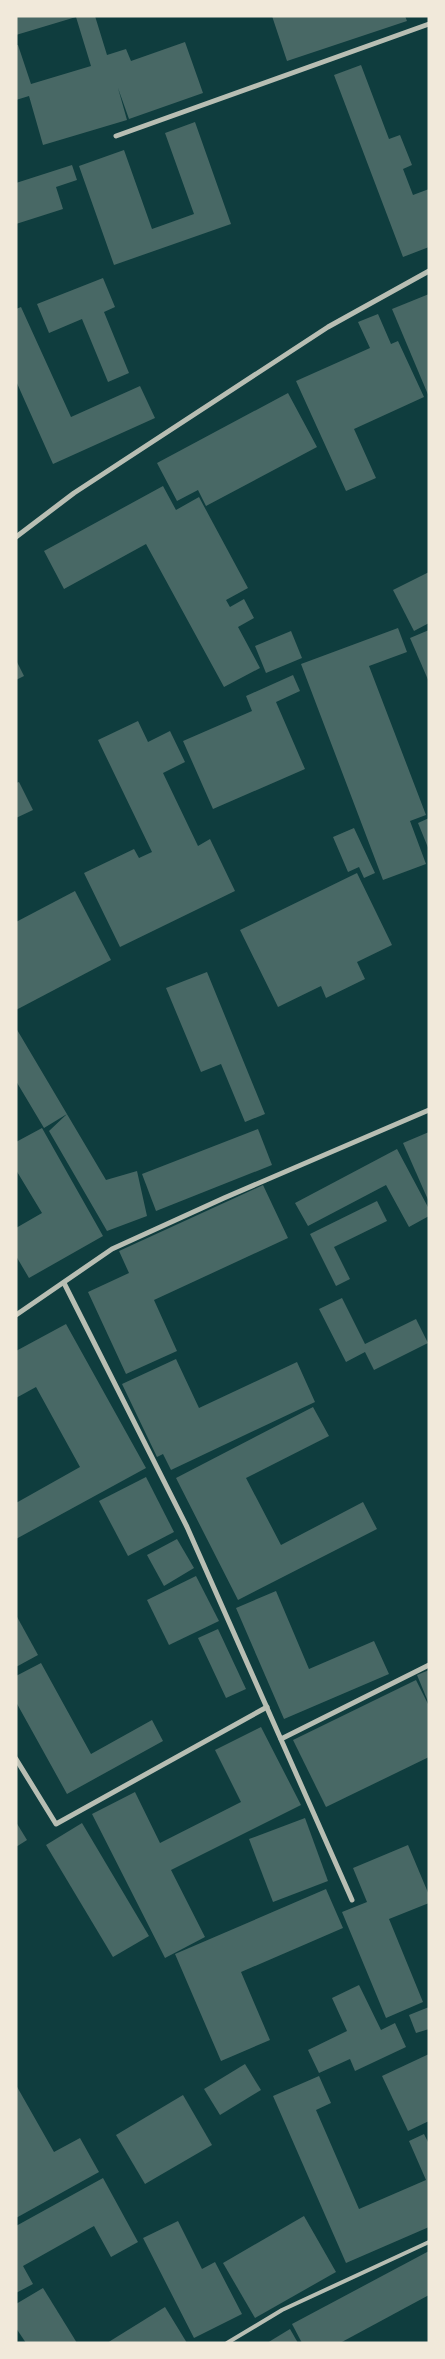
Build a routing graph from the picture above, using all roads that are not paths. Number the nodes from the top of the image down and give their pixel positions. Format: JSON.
{"nodes":[{"id":1,"x":429,"y":24,"type":"edge"},
{"id":2,"x":116,"y":136,"type":"dead end"},
{"id":3,"x":429,"y":271,"type":"edge"},
{"id":4,"x":16,"y":536,"type":"edge"},
{"id":5,"x":429,"y":1110,"type":"edge"},
{"id":6,"x":64,"y":1283,"type":"junction"},
{"id":7,"x":16,"y":1315,"type":"edge"},
{"id":8,"x":429,"y":1665,"type":"edge"},
{"id":9,"x":267,"y":1707,"type":"junction"},
{"id":10,"x":281,"y":1739,"type":"junction"},
{"id":11,"x":16,"y":1759,"type":"edge"},
{"id":12,"x":352,"y":1900,"type":"dead end"},
{"id":13,"x":429,"y":2242,"type":"edge"},
{"id":14,"x":227,"y":2343,"type":"edge"}],
"edges":[{"from":1,"to":2,"type":"street"},
{"from":3,"to":4,"type":"street"},
{"from":5,"to":6,"type":"street"},
{"from":6,"to":7,"type":"street"},
{"from":6,"to":9,"type":"street"},
{"from":8,"to":10,"type":"street"},
{"from":9,"to":10,"type":"street"},
{"from":9,"to":11,"type":"street"},
{"from":10,"to":12,"type":"street"},
{"from":13,"to":14,"type":"lane"}]}
